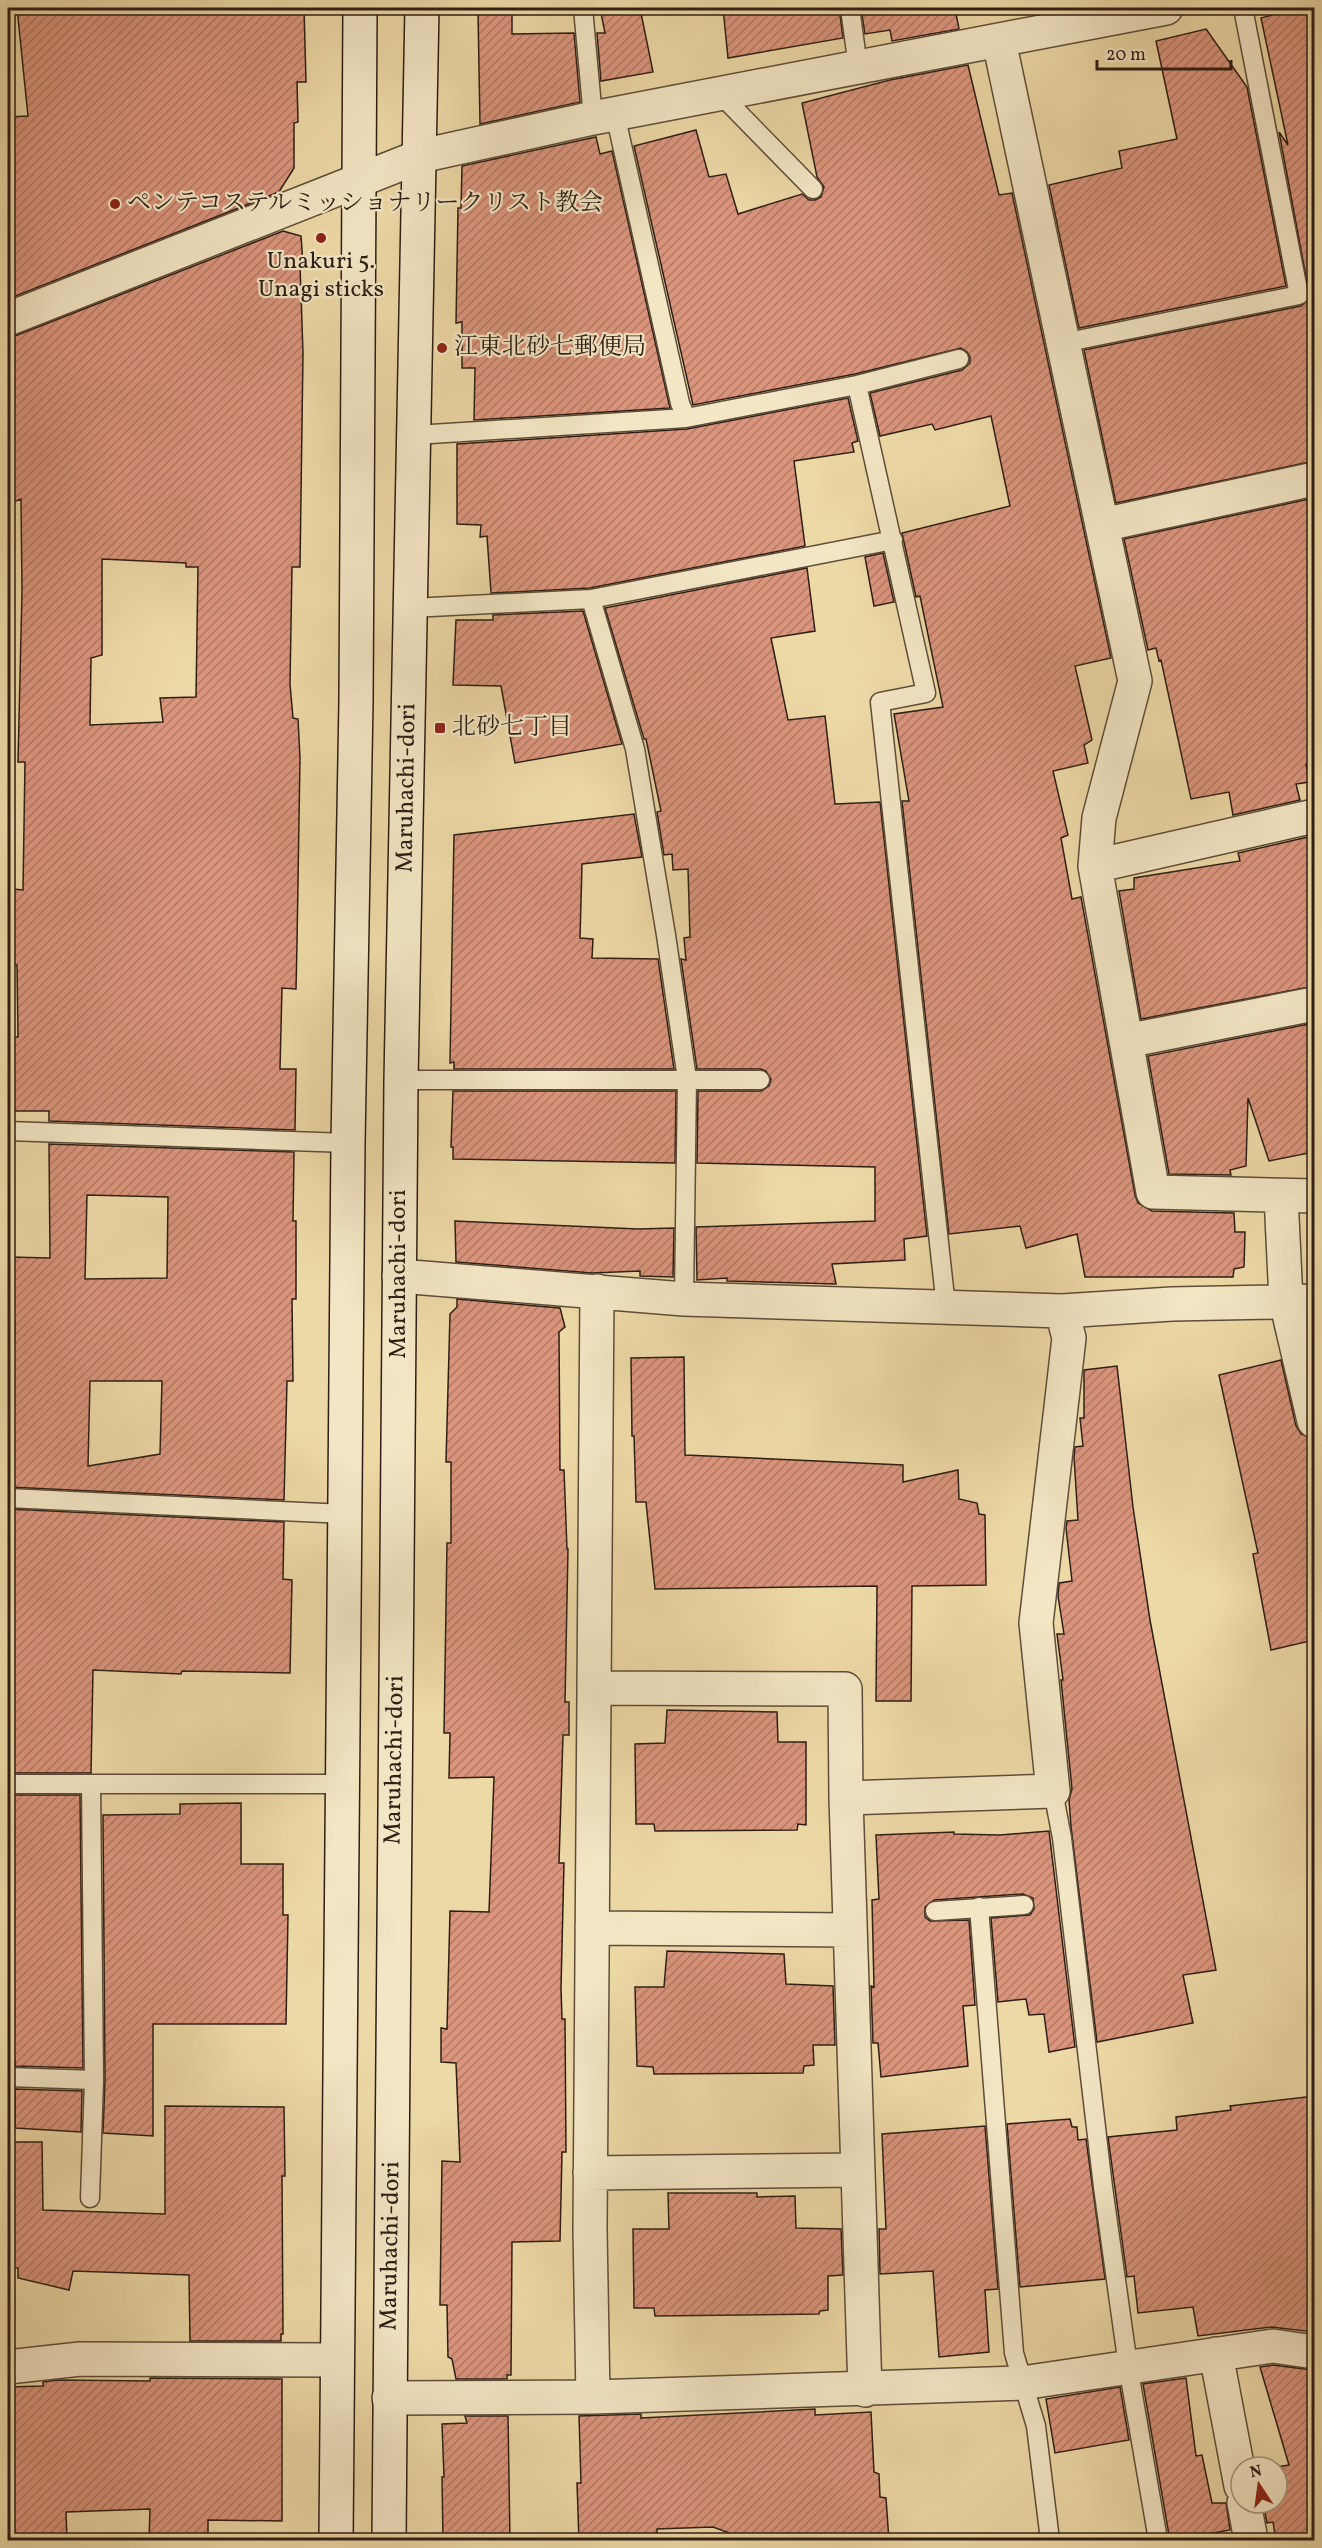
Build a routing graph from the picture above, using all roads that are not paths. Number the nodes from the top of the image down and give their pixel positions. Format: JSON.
{"nodes":[{"id":1,"x":360,"y":8,"type":"edge"},
{"id":2,"x":422,"y":8,"type":"edge"},
{"id":3,"x":583,"y":8,"type":"edge"},
{"id":4,"x":850,"y":8,"type":"edge"},
{"id":5,"x":1166,"y":8,"type":"edge"},
{"id":6,"x":1243,"y":8,"type":"edge"},
{"id":7,"x":1068,"y":16,"type":"edge"},
{"id":8,"x":999,"y":41,"type":"junction"},
{"id":9,"x":858,"y":67,"type":"junction"},
{"id":10,"x":721,"y":95,"type":"junction"},
{"id":11,"x":604,"y":116,"type":"junction"},
{"id":12,"x":421,"y":156,"type":"junction"},
{"id":13,"x":358,"y":181,"type":"junction"},
{"id":14,"x":813,"y":189,"type":"dead end"},
{"id":15,"x":8,"y":319,"type":"edge"},
{"id":16,"x":1063,"y":343,"type":"junction"},
{"id":17,"x":958,"y":359,"type":"dead end"},
{"id":18,"x":857,"y":385,"type":"junction"},
{"id":19,"x":686,"y":418,"type":"junction"},
{"id":20,"x":414,"y":435,"type":"junction"},
{"id":21,"x":1314,"y":479,"type":"edge"},
{"id":22,"x":1102,"y":525,"type":"junction"},
{"id":23,"x":893,"y":540,"type":"junction"},
{"id":24,"x":591,"y":599,"type":"junction"},
{"id":25,"x":411,"y":608,"type":"junction"},
{"id":26,"x":1314,"y":816,"type":"edge"},
{"id":27,"x":1095,"y":866,"type":"junction"},
{"id":28,"x":1314,"y":1005,"type":"edge"},
{"id":29,"x":1126,"y":1041,"type":"junction"},
{"id":30,"x":687,"y":1079,"type":"junction"},
{"id":31,"x":401,"y":1080,"type":"junction"},
{"id":32,"x":759,"y":1080,"type":"dead end"},
{"id":33,"x":8,"y":1131,"type":"edge"},
{"id":34,"x":348,"y":1143,"type":"junction"},
{"id":35,"x":1281,"y":1196,"type":"junction"},
{"id":36,"x":1314,"y":1196,"type":"edge"},
{"id":37,"x":399,"y":1276,"type":"junction"},
{"id":38,"x":597,"y":1291,"type":"junction"},
{"id":39,"x":684,"y":1299,"type":"junction"},
{"id":40,"x":1300,"y":1301,"type":"edge"},
{"id":41,"x":946,"y":1307,"type":"junction"},
{"id":42,"x":1062,"y":1311,"type":"junction"},
{"id":43,"x":1314,"y":1421,"type":"edge"},
{"id":44,"x":8,"y":1498,"type":"edge"},
{"id":45,"x":345,"y":1514,"type":"junction"},
{"id":46,"x":594,"y":1688,"type":"junction"},
{"id":47,"x":8,"y":1784,"type":"edge"},
{"id":48,"x":91,"y":1784,"type":"junction"},
{"id":49,"x":343,"y":1784,"type":"junction"},
{"id":50,"x":1053,"y":1791,"type":"junction"},
{"id":51,"x":846,"y":1798,"type":"junction"},
{"id":52,"x":1024,"y":1905,"type":"dead end"},
{"id":53,"x":979,"y":1907,"type":"junction"},
{"id":54,"x":935,"y":1911,"type":"dead end"},
{"id":55,"x":592,"y":1928,"type":"junction"},
{"id":56,"x":850,"y":1930,"type":"junction"},
{"id":57,"x":8,"y":2077,"type":"edge"},
{"id":58,"x":94,"y":2080,"type":"junction"},
{"id":59,"x":858,"y":2170,"type":"junction"},
{"id":60,"x":590,"y":2173,"type":"junction"},
{"id":61,"x":90,"y":2198,"type":"dead end"},
{"id":62,"x":1314,"y":2352,"type":"edge"},
{"id":63,"x":1216,"y":2354,"type":"junction"},
{"id":64,"x":337,"y":2360,"type":"junction"},
{"id":65,"x":1128,"y":2366,"type":"junction"},
{"id":66,"x":8,"y":2367,"type":"edge"},
{"id":67,"x":1022,"y":2383,"type":"junction"},
{"id":68,"x":865,"y":2390,"type":"junction"},
{"id":69,"x":593,"y":2397,"type":"junction"},
{"id":70,"x":389,"y":2398,"type":"junction"},
{"id":71,"x":1235,"y":2455,"type":"edge"},
{"id":72,"x":1246,"y":2515,"type":"edge"},
{"id":73,"x":336,"y":2541,"type":"edge"},
{"id":74,"x":388,"y":2541,"type":"edge"},
{"id":75,"x":1050,"y":2541,"type":"edge"},
{"id":76,"x":1158,"y":2541,"type":"edge"},
{"id":77,"x":1251,"y":2541,"type":"edge"}],
"edges":[{"from":1,"to":13,"type":"street"},
{"from":2,"to":12,"type":"street","name":"Maruhachi-dori"},
{"from":3,"to":11,"type":"lane"},
{"from":4,"to":9,"type":"lane"},
{"from":5,"to":7,"type":"street"},
{"from":6,"to":16,"type":"lane"},
{"from":7,"to":8,"type":"street"},
{"from":8,"to":9,"type":"street"},
{"from":8,"to":16,"type":"street"},
{"from":9,"to":10,"type":"street"},
{"from":10,"to":11,"type":"street"},
{"from":10,"to":14,"type":"lane"},
{"from":11,"to":12,"type":"street"},
{"from":11,"to":19,"type":"lane"},
{"from":12,"to":13,"type":"street"},
{"from":12,"to":20,"type":"street","name":"Maruhachi-dori"},
{"from":13,"to":15,"type":"street"},
{"from":13,"to":34,"type":"street"},
{"from":16,"to":22,"type":"street"},
{"from":17,"to":18,"type":"lane"},
{"from":18,"to":19,"type":"lane"},
{"from":18,"to":23,"type":"lane"},
{"from":19,"to":20,"type":"lane"},
{"from":20,"to":25,"type":"street","name":"Maruhachi-dori"},
{"from":21,"to":22,"type":"street"},
{"from":22,"to":27,"type":"street"},
{"from":23,"to":24,"type":"lane"},
{"from":23,"to":41,"type":"lane"},
{"from":24,"to":25,"type":"lane"},
{"from":24,"to":30,"type":"lane"},
{"from":25,"to":31,"type":"street","name":"Maruhachi-dori"},
{"from":26,"to":27,"type":"street"},
{"from":27,"to":29,"type":"street"},
{"from":28,"to":29,"type":"street"},
{"from":29,"to":35,"type":"street"},
{"from":30,"to":31,"type":"lane"},
{"from":30,"to":32,"type":"lane"},
{"from":30,"to":39,"type":"lane"},
{"from":31,"to":37,"type":"street","name":"Maruhachi-dori"},
{"from":33,"to":34,"type":"lane"},
{"from":34,"to":45,"type":"street"},
{"from":35,"to":36,"type":"street"},
{"from":35,"to":40,"type":"street"},
{"from":37,"to":38,"type":"street"},
{"from":37,"to":70,"type":"street","name":"Maruhachi-dori"},
{"from":38,"to":39,"type":"street"},
{"from":38,"to":46,"type":"street"},
{"from":39,"to":41,"type":"street"},
{"from":40,"to":42,"type":"street"},
{"from":40,"to":43,"type":"street"},
{"from":41,"to":42,"type":"street"},
{"from":42,"to":50,"type":"street"},
{"from":44,"to":45,"type":"lane"},
{"from":45,"to":49,"type":"street"},
{"from":46,"to":51,"type":"street"},
{"from":46,"to":55,"type":"street"},
{"from":47,"to":48,"type":"lane"},
{"from":48,"to":49,"type":"lane"},
{"from":48,"to":58,"type":"lane"},
{"from":49,"to":64,"type":"street"},
{"from":50,"to":51,"type":"street"},
{"from":50,"to":65,"type":"lane"},
{"from":51,"to":56,"type":"street"},
{"from":52,"to":53,"type":"lane"},
{"from":53,"to":54,"type":"lane"},
{"from":53,"to":67,"type":"lane"},
{"from":55,"to":56,"type":"street"},
{"from":55,"to":60,"type":"street"},
{"from":56,"to":59,"type":"street"},
{"from":57,"to":58,"type":"lane"},
{"from":58,"to":61,"type":"lane"},
{"from":59,"to":60,"type":"street"},
{"from":59,"to":68,"type":"street"},
{"from":60,"to":69,"type":"street"},
{"from":62,"to":63,"type":"street"},
{"from":63,"to":65,"type":"street"},
{"from":63,"to":71,"type":"street"},
{"from":64,"to":66,"type":"street"},
{"from":64,"to":73,"type":"street"},
{"from":65,"to":67,"type":"street"},
{"from":65,"to":76,"type":"lane"},
{"from":67,"to":68,"type":"street"},
{"from":67,"to":75,"type":"lane"},
{"from":68,"to":69,"type":"street"},
{"from":69,"to":70,"type":"street"},
{"from":70,"to":74,"type":"street","name":"Maruhachi-dori"},
{"from":72,"to":77,"type":"street"}]}
